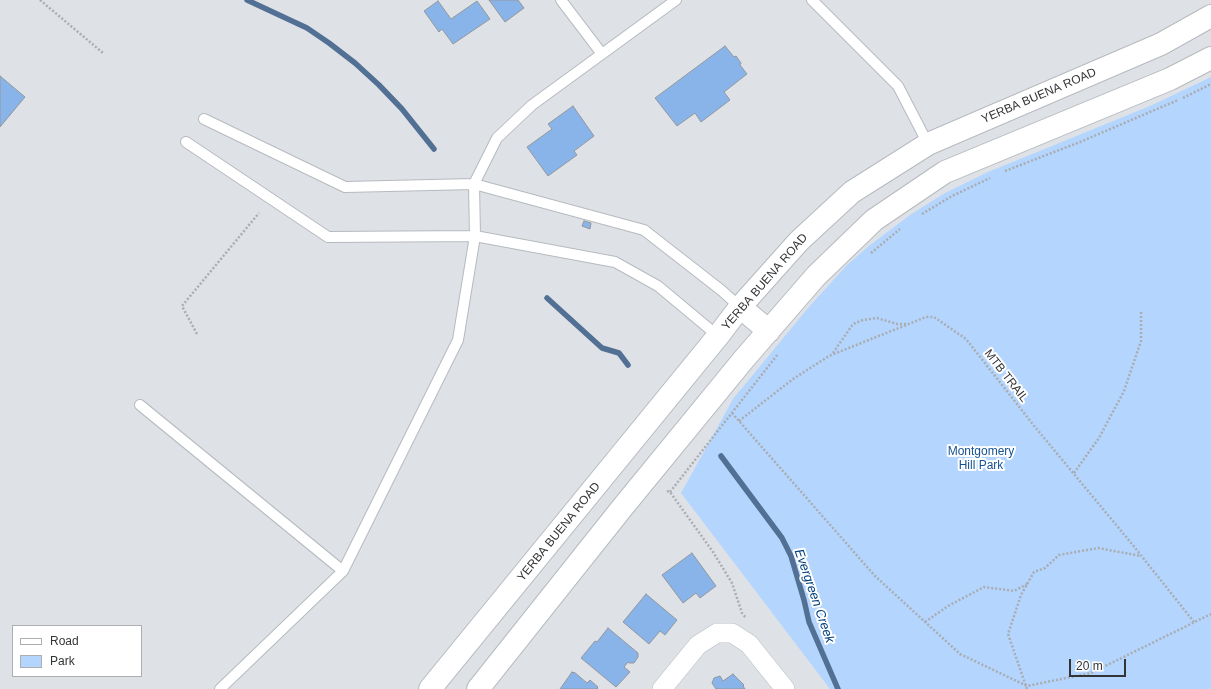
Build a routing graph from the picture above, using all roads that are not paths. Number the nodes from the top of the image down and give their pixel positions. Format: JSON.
{"nodes":[{"id":1,"x":561,"y":0,"type":"edge"},
{"id":2,"x":676,"y":0,"type":"edge"},
{"id":3,"x":812,"y":0,"type":"edge"},
{"id":4,"x":1211,"y":16,"type":"edge"},
{"id":5,"x":602,"y":54,"type":"junction"},
{"id":6,"x":1211,"y":58,"type":"edge"},
{"id":7,"x":204,"y":119,"type":"dead end"},
{"id":8,"x":186,"y":142,"type":"dead end"},
{"id":9,"x":928,"y":144,"type":"junction"},
{"id":10,"x":474,"y":184,"type":"junction"},
{"id":11,"x":475,"y":236,"type":"junction"},
{"id":12,"x":740,"y":307,"type":"junction"},
{"id":13,"x":769,"y":330,"type":"junction"},
{"id":14,"x":718,"y":336,"type":"junction"},
{"id":15,"x":744,"y":359,"type":"junction"},
{"id":16,"x":140,"y":405,"type":"dead end"},
{"id":17,"x":343,"y":570,"type":"junction"},
{"id":18,"x":220,"y":689,"type":"edge"},
{"id":19,"x":430,"y":689,"type":"edge"},
{"id":20,"x":478,"y":689,"type":"edge"},
{"id":21,"x":662,"y":689,"type":"edge"},
{"id":22,"x":785,"y":689,"type":"edge"}],
"edges":[{"from":1,"to":5,"type":"lane"},
{"from":2,"to":5,"type":"lane"},
{"from":3,"to":9,"type":"lane"},
{"from":4,"to":9,"type":"street","name":"YERBA BUENA ROAD"},
{"from":5,"to":10,"type":"lane"},
{"from":6,"to":13,"type":"street"},
{"from":7,"to":10,"type":"lane"},
{"from":8,"to":11,"type":"lane"},
{"from":9,"to":12,"type":"street","name":"YERBA BUENA ROAD"},
{"from":10,"to":11,"type":"lane"},
{"from":10,"to":12,"type":"lane"},
{"from":11,"to":14,"type":"lane"},
{"from":11,"to":17,"type":"lane"},
{"from":12,"to":13,"type":"street"},
{"from":12,"to":14,"type":"street","name":"YERBA BUENA ROAD"},
{"from":13,"to":15,"type":"street"},
{"from":14,"to":15,"type":"street"},
{"from":14,"to":19,"type":"street","name":"YERBA BUENA ROAD"},
{"from":15,"to":20,"type":"street"},
{"from":16,"to":17,"type":"lane"},
{"from":17,"to":18,"type":"lane"},
{"from":21,"to":22,"type":"street"}]}
